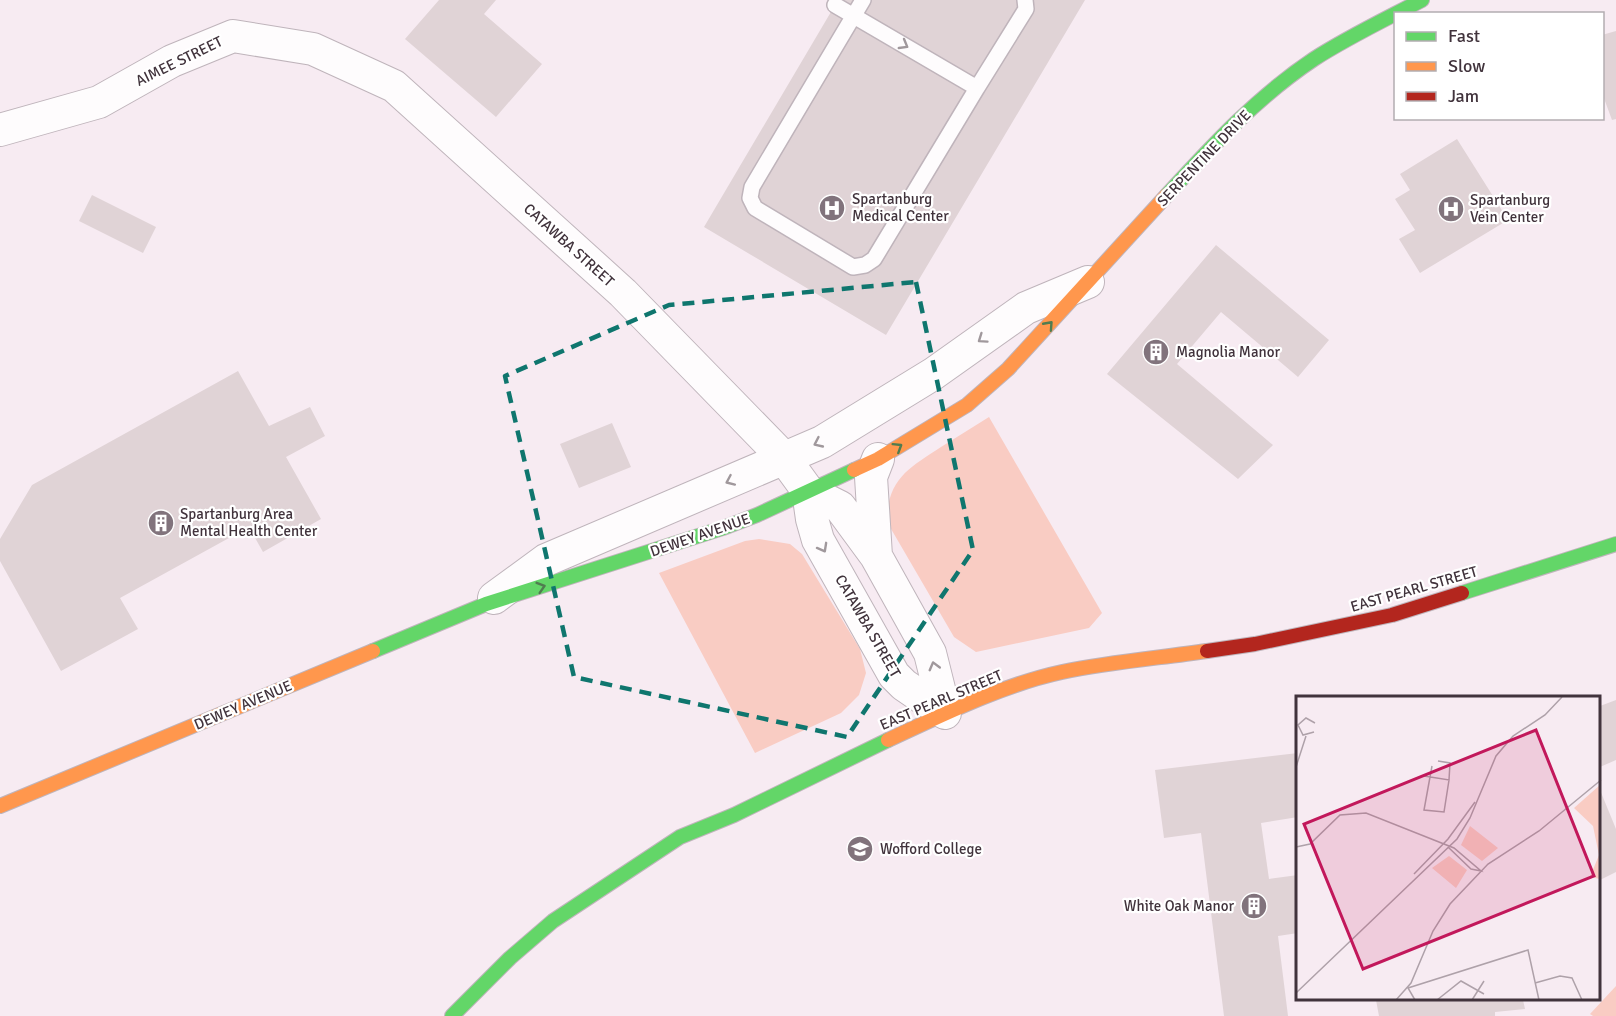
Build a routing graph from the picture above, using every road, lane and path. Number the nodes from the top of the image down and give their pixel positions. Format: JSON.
{"nodes":[{"id":1,"x":863,"y":0,"type":"edge"},
{"id":2,"x":1025,"y":0,"type":"edge"},
{"id":3,"x":1422,"y":0,"type":"edge"},
{"id":4,"x":835,"y":4,"type":"dead end"},
{"id":5,"x":1400,"y":12,"type":"edge"},
{"id":6,"x":854,"y":15,"type":"junction"},
{"id":7,"x":1394,"y":15,"type":"edge"},
{"id":8,"x":977,"y":88,"type":"junction"},
{"id":9,"x":0,"y":130,"type":"edge"},
{"id":10,"x":499,"y":183,"type":"joint"},
{"id":11,"x":1088,"y":282,"type":"junction"},
{"id":12,"x":784,"y":458,"type":"junction"},
{"id":13,"x":878,"y":459,"type":"junction"},
{"id":14,"x":808,"y":491,"type":"junction"},
{"id":15,"x":1616,"y":544,"type":"edge"},
{"id":16,"x":876,"y":556,"type":"junction"},
{"id":17,"x":486,"y":604,"type":"junction"},
{"id":18,"x":945,"y":713,"type":"junction"},
{"id":19,"x":0,"y":806,"type":"edge"},
{"id":20,"x":452,"y":1016,"type":"edge"}],
"edges":[{"from":1,"to":6,"type":"lane"},
{"from":2,"to":8,"type":"lane"},
{"from":3,"to":5,"type":"street","name":"SERPENTINE DRIVE"},
{"from":4,"to":6,"type":"lane"},
{"from":6,"to":8,"type":"lane","one_way":true},
{"from":6,"to":8,"type":"lane"},
{"from":7,"to":11,"type":"street","name":"SERPENTINE DRIVE"},
{"from":9,"to":10,"type":"street","name":"AIMEE STREET"},
{"from":10,"to":12,"type":"street","name":"CATAWBA STREET"},
{"from":11,"to":12,"type":"street","name":"SERPENTINE DRIVE","one_way":true},
{"from":13,"to":11,"type":"street","name":"SERPENTINE DRIVE","one_way":true},
{"from":12,"to":14,"type":"street","name":"CATAWBA STREET"},
{"from":12,"to":17,"type":"street","name":"DEWEY AVENUE","one_way":true},
{"from":13,"to":14,"type":"street","name":"SERPENTINE DRIVE"},
{"from":13,"to":16,"type":"street","name":"CATAWBA STREET"},
{"from":14,"to":16,"type":"street","name":"CATAWBA STREET"},
{"from":17,"to":14,"type":"street","name":"DEWEY AVENUE","one_way":true},
{"from":14,"to":18,"type":"street","name":"CATAWBA STREET","one_way":true},
{"from":15,"to":18,"type":"street","name":"EAST PEARL STREET"},
{"from":18,"to":16,"type":"street","name":"CATAWBA STREET","one_way":true},
{"from":17,"to":19,"type":"street","name":"DEWEY AVENUE"},
{"from":18,"to":20,"type":"street","name":"EAST PEARL STREET"}]}
